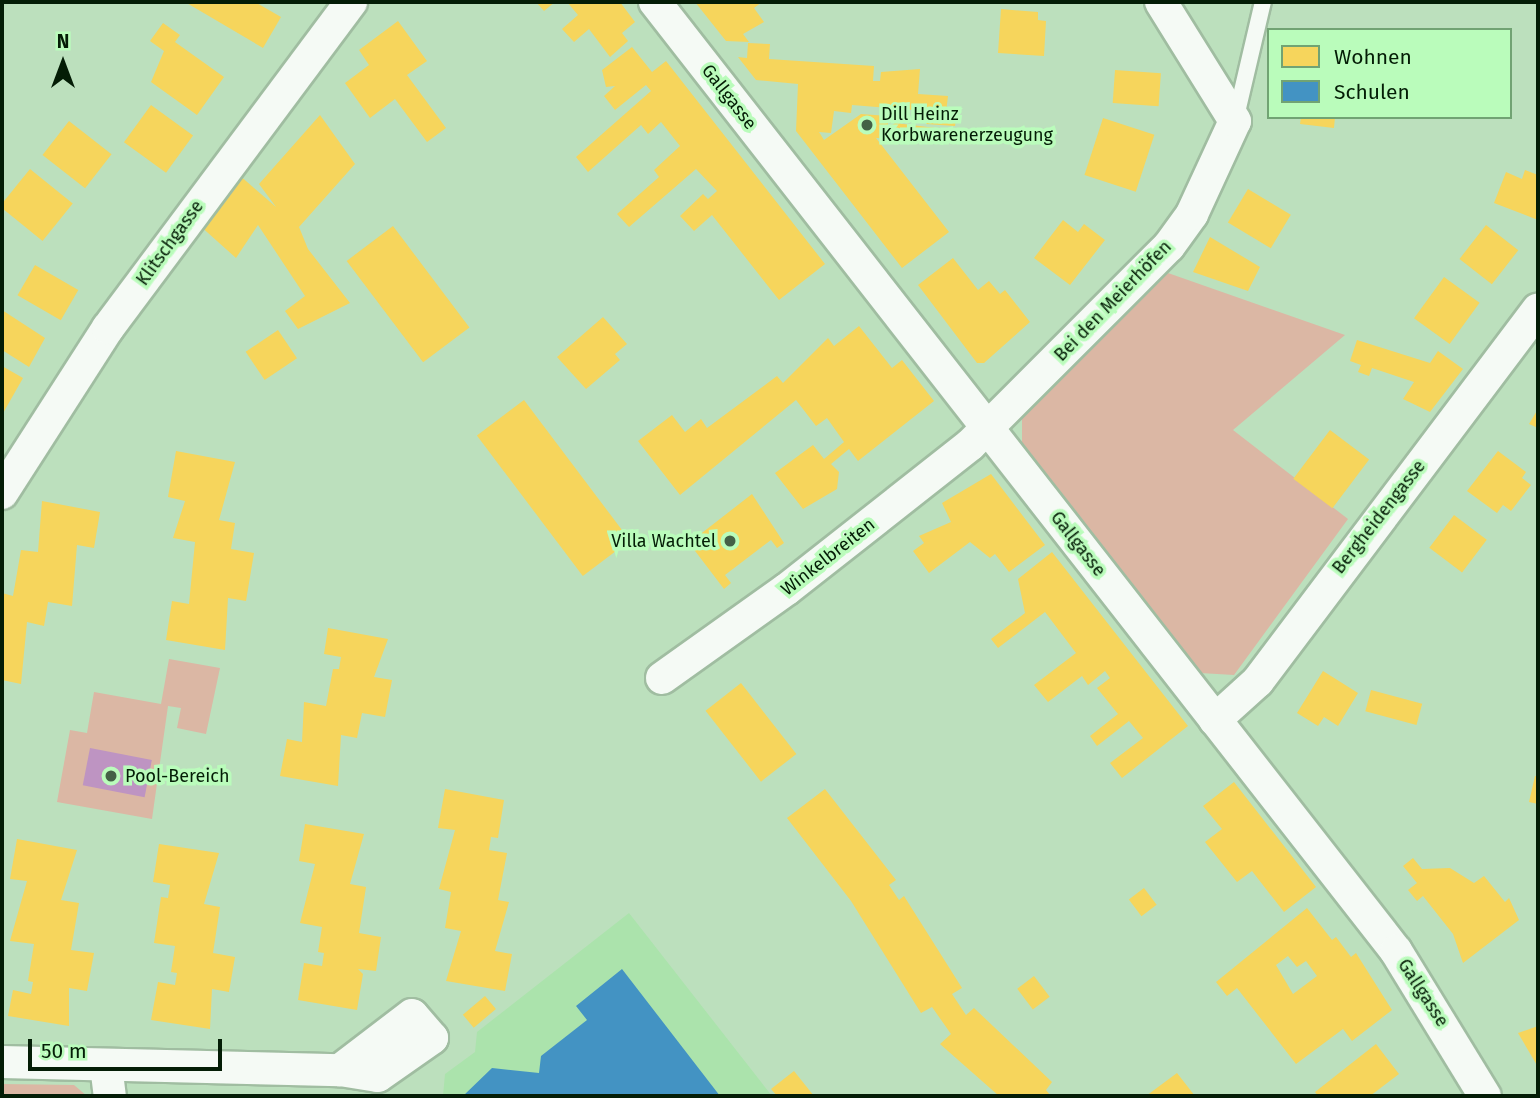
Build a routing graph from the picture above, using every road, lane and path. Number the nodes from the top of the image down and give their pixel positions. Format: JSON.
{"nodes":[{"id":1,"x":351,"y":2,"type":"edge"},
{"id":2,"x":655,"y":2,"type":"edge"},
{"id":3,"x":1161,"y":2,"type":"edge"},
{"id":4,"x":1263,"y":2,"type":"edge"},
{"id":5,"x":1235,"y":121,"type":"junction"},
{"id":6,"x":1538,"y":310,"type":"edge"},
{"id":7,"x":1528,"y":343,"type":"edge"},
{"id":8,"x":988,"y":428,"type":"junction"},
{"id":9,"x":2,"y":493,"type":"edge"},
{"id":10,"x":662,"y":678,"type":"dead end"},
{"id":11,"x":1215,"y":720,"type":"junction"},
{"id":12,"x":2,"y":1062,"type":"edge"},
{"id":13,"x":106,"y":1065,"type":"junction"},
{"id":14,"x":340,"y":1070,"type":"dead end"},
{"id":15,"x":110,"y":1096,"type":"edge"},
{"id":16,"x":1485,"y":1096,"type":"edge"}],
"edges":[{"from":1,"to":9,"type":"street","name":"Klitschgasse"},
{"from":2,"to":8,"type":"street","name":"Gallgasse"},
{"from":3,"to":5,"type":"street"},
{"from":4,"to":5,"type":"lane"},
{"from":5,"to":8,"type":"street","name":"Bei den Meierhöfen"},
{"from":6,"to":7,"type":"street","name":"Bergheidengasse"},
{"from":7,"to":11,"type":"street","name":"Bergheidengasse"},
{"from":8,"to":10,"type":"street","name":"Winkelbreiten"},
{"from":8,"to":11,"type":"street","name":"Gallgasse"},
{"from":11,"to":16,"type":"street","name":"Gallgasse"},
{"from":12,"to":13,"type":"street"},
{"from":13,"to":14,"type":"street"},
{"from":13,"to":15,"type":"street"}]}
